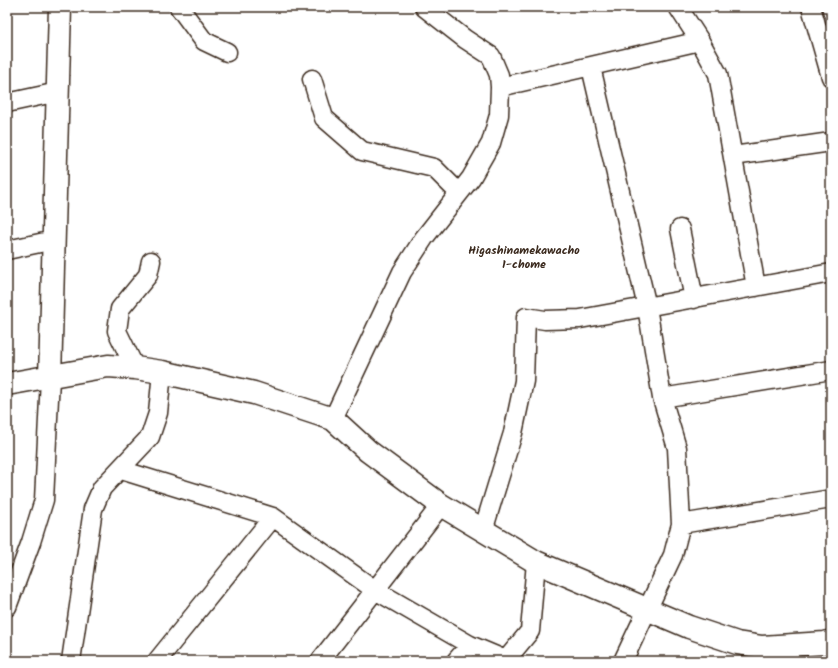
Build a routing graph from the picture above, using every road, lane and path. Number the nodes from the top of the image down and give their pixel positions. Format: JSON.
{"nodes":[{"id":1,"x":60,"y":7,"type":"edge"},
{"id":2,"x":178,"y":7,"type":"edge"},
{"id":3,"x":424,"y":7,"type":"edge"},
{"id":4,"x":678,"y":7,"type":"edge"},
{"id":5,"x":811,"y":7,"type":"edge"},
{"id":6,"x":700,"y":41,"type":"junction"},
{"id":7,"x":227,"y":52,"type":"dead end"},
{"id":8,"x":591,"y":67,"type":"junction"},
{"id":9,"x":831,"y":77,"type":"edge"},
{"id":10,"x":312,"y":79,"type":"dead end"},
{"id":11,"x":500,"y":87,"type":"junction"},
{"id":12,"x":58,"y":92,"type":"junction"},
{"id":13,"x":7,"y":103,"type":"edge"},
{"id":14,"x":831,"y":142,"type":"edge"},
{"id":15,"x":733,"y":156,"type":"junction"},
{"id":16,"x":459,"y":193,"type":"junction"},
{"id":17,"x":680,"y":229,"type":"dead end"},
{"id":18,"x":54,"y":240,"type":"junction"},
{"id":19,"x":7,"y":250,"type":"edge"},
{"id":20,"x":151,"y":261,"type":"dead end"},
{"id":21,"x":831,"y":273,"type":"edge"},
{"id":22,"x":756,"y":287,"type":"junction"},
{"id":23,"x":694,"y":299,"type":"junction"},
{"id":24,"x":647,"y":307,"type":"junction"},
{"id":25,"x":135,"y":368,"type":"junction"},
{"id":26,"x":831,"y":370,"type":"edge"},
{"id":27,"x":162,"y":372,"type":"junction"},
{"id":28,"x":50,"y":378,"type":"junction"},
{"id":29,"x":7,"y":384,"type":"edge"},
{"id":30,"x":662,"y":398,"type":"junction"},
{"id":31,"x":333,"y":419,"type":"junction"},
{"id":32,"x":121,"y":470,"type":"junction"},
{"id":33,"x":831,"y":499,"type":"edge"},
{"id":34,"x":441,"y":505,"type":"junction"},
{"id":35,"x":273,"y":517,"type":"junction"},
{"id":36,"x":681,"y":524,"type":"junction"},
{"id":37,"x":483,"y":531,"type":"junction"},
{"id":38,"x":536,"y":562,"type":"junction"},
{"id":39,"x":374,"y":590,"type":"junction"},
{"id":40,"x":7,"y":607,"type":"edge"},
{"id":41,"x":647,"y":610,"type":"junction"},
{"id":42,"x":831,"y":641,"type":"edge"},
{"id":43,"x":470,"y":645,"type":"junction"},
{"id":44,"x":764,"y":654,"type":"edge"},
{"id":45,"x":507,"y":660,"type":"edge"},
{"id":46,"x":71,"y":661,"type":"edge"},
{"id":47,"x":157,"y":661,"type":"edge"},
{"id":48,"x":320,"y":661,"type":"edge"},
{"id":49,"x":456,"y":661,"type":"edge"},
{"id":50,"x":623,"y":661,"type":"edge"}],
"edges":[{"from":1,"to":12,"type":"street"},
{"from":2,"to":7,"type":"street"},
{"from":3,"to":11,"type":"street"},
{"from":4,"to":6,"type":"street"},
{"from":5,"to":9,"type":"street"},
{"from":6,"to":8,"type":"street"},
{"from":6,"to":15,"type":"street"},
{"from":8,"to":11,"type":"street"},
{"from":8,"to":24,"type":"street"},
{"from":10,"to":16,"type":"street"},
{"from":11,"to":16,"type":"street"},
{"from":12,"to":13,"type":"street"},
{"from":12,"to":18,"type":"street"},
{"from":14,"to":15,"type":"street"},
{"from":15,"to":22,"type":"street"},
{"from":16,"to":31,"type":"street"},
{"from":17,"to":23,"type":"street"},
{"from":18,"to":19,"type":"street"},
{"from":18,"to":28,"type":"street"},
{"from":20,"to":25,"type":"street"},
{"from":21,"to":22,"type":"street"},
{"from":22,"to":23,"type":"street"},
{"from":23,"to":24,"type":"street"},
{"from":24,"to":30,"type":"street"},
{"from":24,"to":37,"type":"street"},
{"from":25,"to":27,"type":"street"},
{"from":25,"to":28,"type":"street"},
{"from":26,"to":30,"type":"street"},
{"from":27,"to":31,"type":"street"},
{"from":27,"to":32,"type":"street"},
{"from":28,"to":29,"type":"street"},
{"from":28,"to":40,"type":"street"},
{"from":30,"to":36,"type":"street"},
{"from":31,"to":34,"type":"street"},
{"from":32,"to":35,"type":"street"},
{"from":32,"to":46,"type":"street"},
{"from":33,"to":36,"type":"street"},
{"from":34,"to":37,"type":"street"},
{"from":34,"to":39,"type":"street"},
{"from":35,"to":39,"type":"street"},
{"from":35,"to":47,"type":"street"},
{"from":36,"to":41,"type":"street"},
{"from":37,"to":38,"type":"street"},
{"from":38,"to":41,"type":"street"},
{"from":38,"to":45,"type":"street"},
{"from":39,"to":43,"type":"street"},
{"from":39,"to":48,"type":"street"},
{"from":41,"to":44,"type":"street"},
{"from":41,"to":50,"type":"street"},
{"from":42,"to":44,"type":"street"},
{"from":43,"to":45,"type":"street"},
{"from":43,"to":49,"type":"street"}]}
